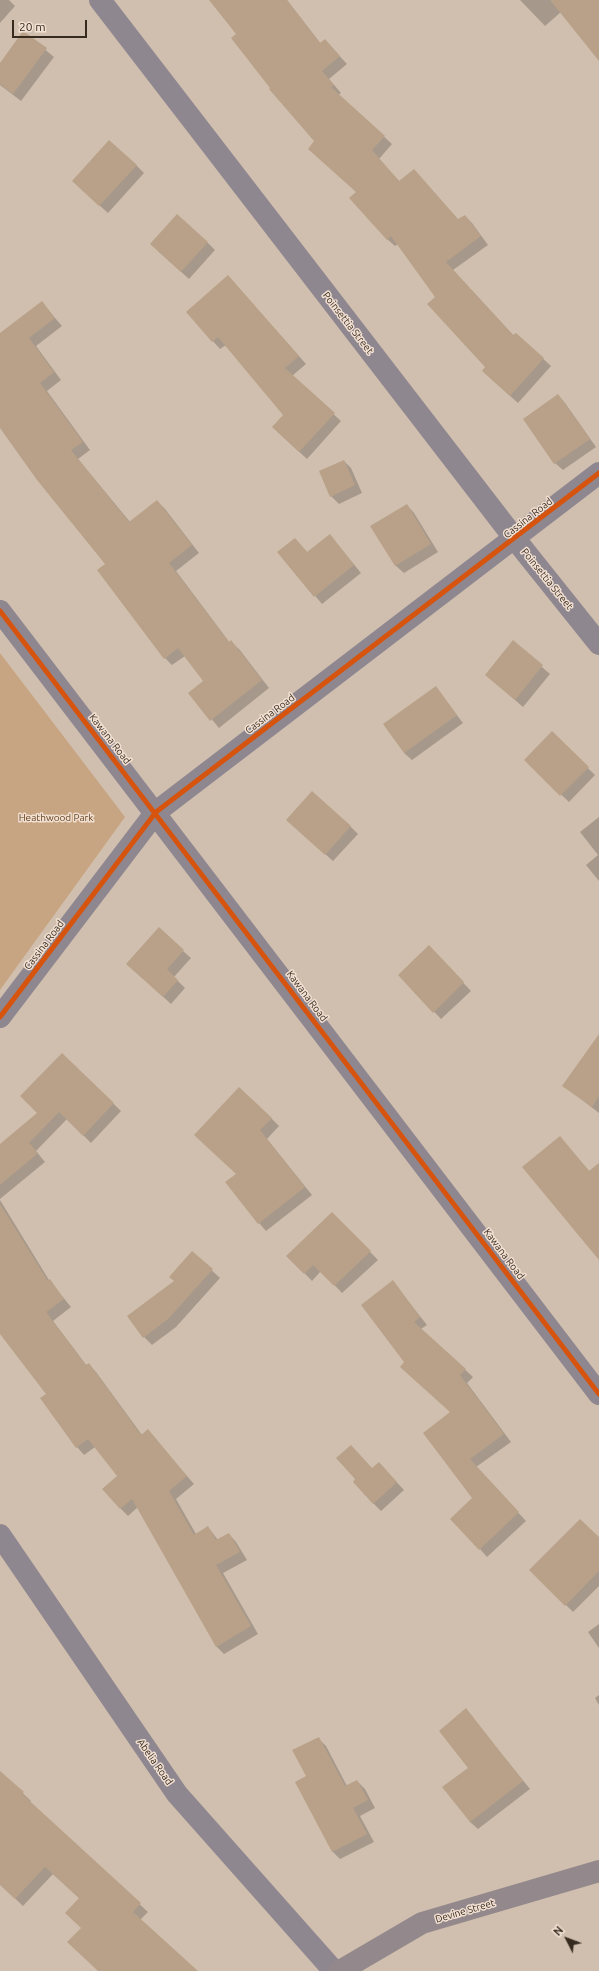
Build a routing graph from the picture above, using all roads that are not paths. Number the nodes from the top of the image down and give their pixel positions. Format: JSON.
{"nodes":[{"id":1,"x":100,"y":0,"type":"edge"},
{"id":2,"x":599,"y":473,"type":"edge"},
{"id":3,"x":514,"y":539,"type":"junction"},
{"id":4,"x":0,"y":611,"type":"edge"},
{"id":5,"x":599,"y":644,"type":"edge"},
{"id":6,"x":156,"y":812,"type":"junction"},
{"id":7,"x":0,"y":1017,"type":"edge"},
{"id":8,"x":599,"y":1394,"type":"edge"},
{"id":9,"x":0,"y":1535,"type":"edge"},
{"id":10,"x":599,"y":1871,"type":"edge"},
{"id":11,"x":334,"y":1971,"type":"edge"},
{"id":12,"x":340,"y":1971,"type":"edge"}],
"edges":[{"from":1,"to":3,"type":"street","name":"Poinsettia Street"},
{"from":2,"to":3,"type":"street","name":"Cassina Road"},
{"from":3,"to":5,"type":"street","name":"Poinsettia Street"},
{"from":3,"to":6,"type":"street","name":"Cassina Road"},
{"from":4,"to":6,"type":"street","name":"Kawana Road"},
{"from":6,"to":7,"type":"street","name":"Cassina Road"},
{"from":6,"to":8,"type":"street","name":"Kawana Road"},
{"from":9,"to":11,"type":"street","name":"Abelia Road"},
{"from":10,"to":12,"type":"main road","name":"Devine Street"}]}
